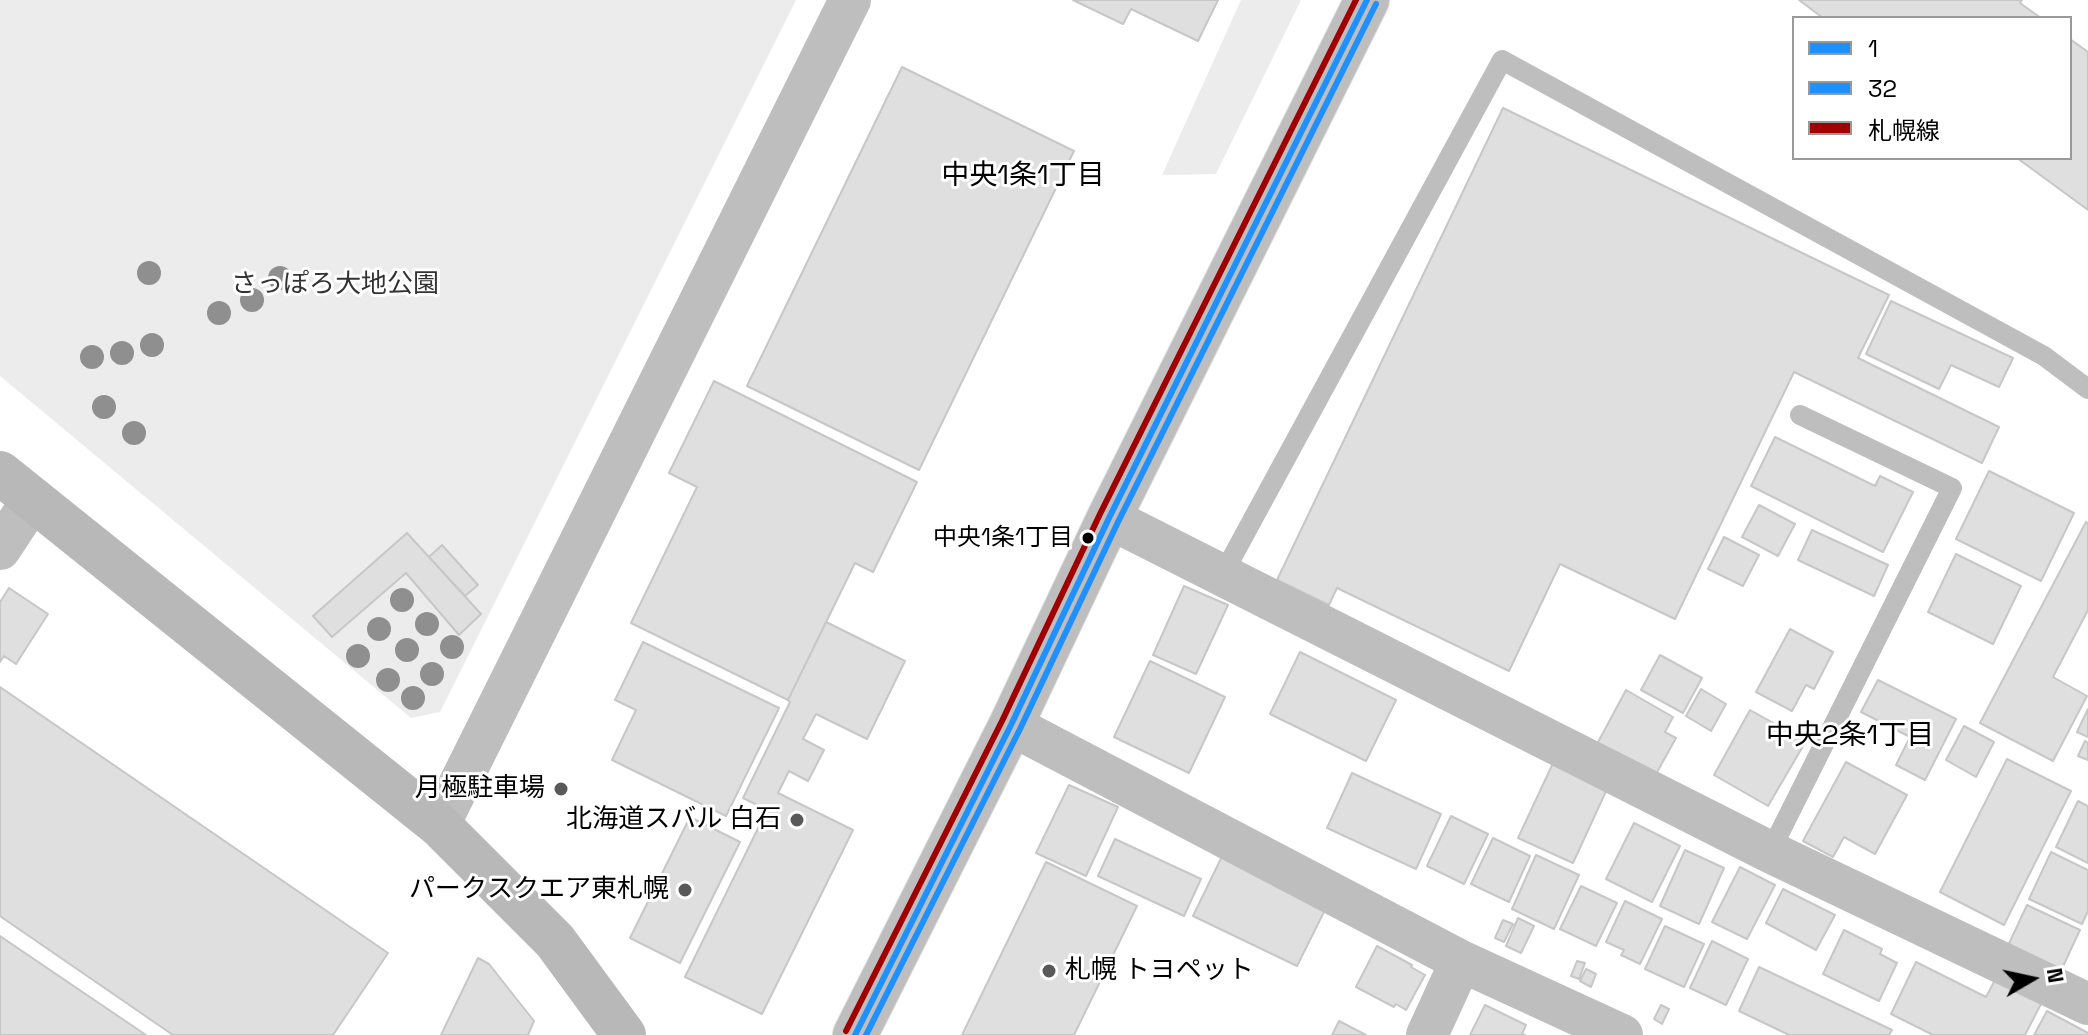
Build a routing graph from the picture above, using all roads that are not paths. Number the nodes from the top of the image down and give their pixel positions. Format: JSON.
{"nodes":[{"id":1,"x":850,"y":0,"type":"edge"},
{"id":2,"x":1367,"y":0,"type":"edge"},
{"id":3,"x":2088,"y":389,"type":"edge"},
{"id":4,"x":1800,"y":415,"type":"dead end"},
{"id":5,"x":16,"y":486,"type":"edge"},
{"id":6,"x":1109,"y":518,"type":"junction"},
{"id":7,"x":0,"y":549,"type":"edge"},
{"id":8,"x":1222,"y":576,"type":"junction"},
{"id":9,"x":1011,"y":725,"type":"junction"},
{"id":10,"x":439,"y":825,"type":"junction"},
{"id":11,"x":1770,"y":852,"type":"junction"},
{"id":12,"x":1461,"y":961,"type":"junction"},
{"id":13,"x":2085,"y":993,"type":"edge"},
{"id":14,"x":624,"y":1035,"type":"edge"},
{"id":15,"x":855,"y":1035,"type":"edge"},
{"id":16,"x":1427,"y":1035,"type":"edge"},
{"id":17,"x":1622,"y":1035,"type":"edge"}],
"edges":[{"from":1,"to":10,"type":"street"},
{"from":2,"to":6,"type":"highway"},
{"from":3,"to":8,"type":"lane"},
{"from":4,"to":11,"type":"lane"},
{"from":5,"to":7,"type":"street"},
{"from":5,"to":10,"type":"street"},
{"from":6,"to":8,"type":"street"},
{"from":6,"to":9,"type":"highway"},
{"from":8,"to":11,"type":"street"},
{"from":9,"to":12,"type":"street"},
{"from":9,"to":15,"type":"highway"},
{"from":10,"to":14,"type":"street"},
{"from":11,"to":13,"type":"street"},
{"from":12,"to":16,"type":"street"},
{"from":12,"to":17,"type":"street"}]}
